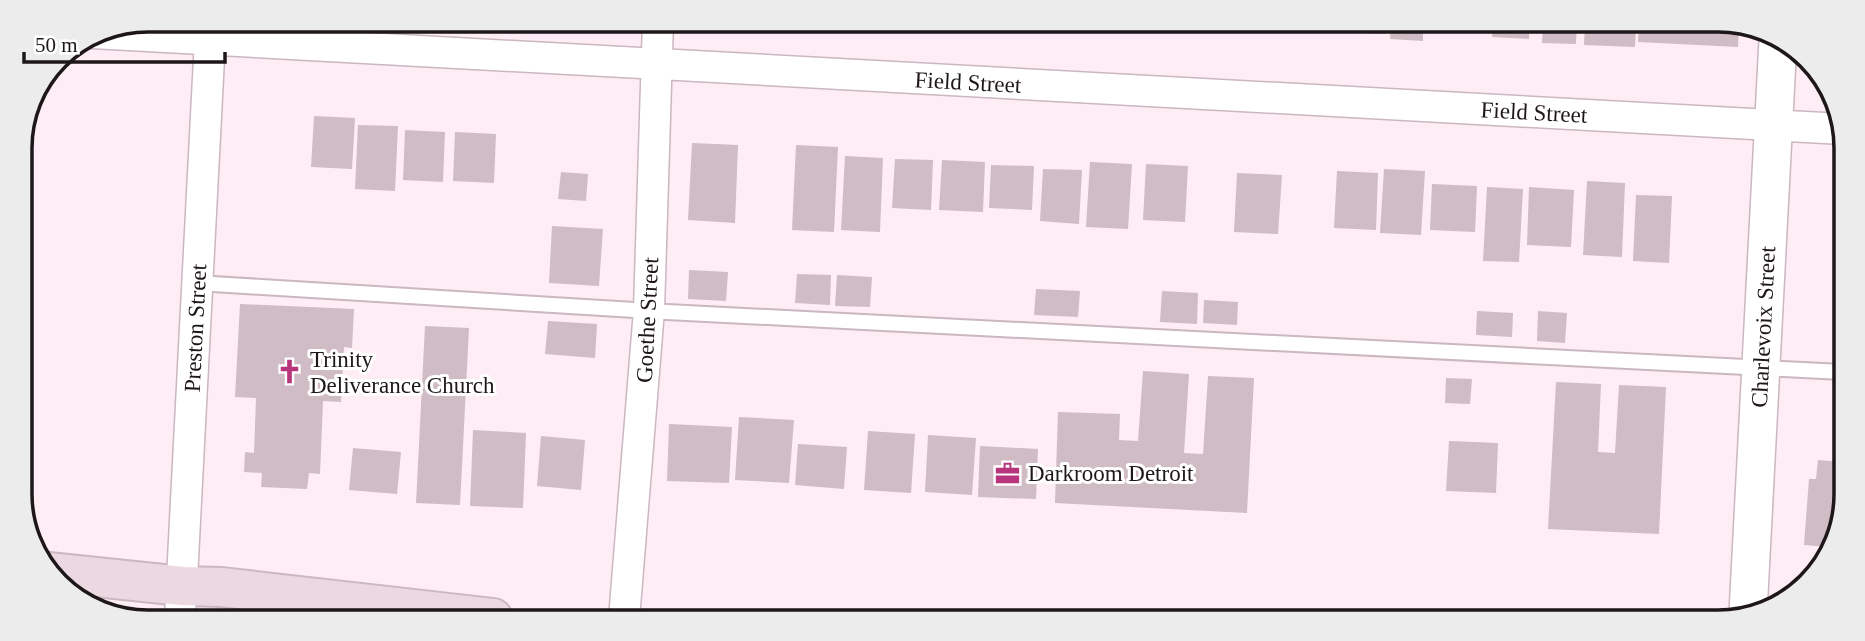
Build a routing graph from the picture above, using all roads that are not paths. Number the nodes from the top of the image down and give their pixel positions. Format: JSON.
{"nodes":[{"id":1,"x":657,"y":32,"type":"edge"},
{"id":2,"x":123,"y":35,"type":"edge"},
{"id":3,"x":210,"y":39,"type":"junction"},
{"id":4,"x":1778,"y":48,"type":"edge"},
{"id":5,"x":656,"y":64,"type":"junction"},
{"id":6,"x":1774,"y":125,"type":"junction"},
{"id":7,"x":1831,"y":128,"type":"edge"},
{"id":8,"x":197,"y":283,"type":"junction"},
{"id":9,"x":649,"y":310,"type":"junction"},
{"id":10,"x":1761,"y":368,"type":"junction"},
{"id":11,"x":1834,"y":372,"type":"edge"},
{"id":12,"x":65,"y":576,"type":"edge"},
{"id":13,"x":181,"y":601,"type":"edge"},
{"id":14,"x":1748,"y":605,"type":"edge"},
{"id":15,"x":421,"y":610,"type":"edge"},
{"id":16,"x":625,"y":610,"type":"edge"}],
"edges":[{"from":1,"to":5,"type":"street","name":"Goethe Street"},
{"from":2,"to":3,"type":"street","name":"Field Street"},
{"from":3,"to":5,"type":"street","name":"Field Street"},
{"from":3,"to":8,"type":"street","name":"Preston Street"},
{"from":4,"to":6,"type":"street","name":"Charlevoix Street"},
{"from":5,"to":6,"type":"street","name":"Field Street"},
{"from":5,"to":9,"type":"street","name":"Goethe Street"},
{"from":6,"to":7,"type":"street","name":"Field Street"},
{"from":6,"to":10,"type":"street","name":"Charlevoix Street"},
{"from":8,"to":9,"type":"lane"},
{"from":8,"to":13,"type":"street","name":"Preston Street"},
{"from":9,"to":10,"type":"lane"},
{"from":9,"to":16,"type":"street","name":"Goethe Street"},
{"from":10,"to":11,"type":"lane"},
{"from":10,"to":14,"type":"street","name":"Charlevoix Street"},
{"from":12,"to":13,"type":"main road"},
{"from":13,"to":15,"type":"main road"}]}
